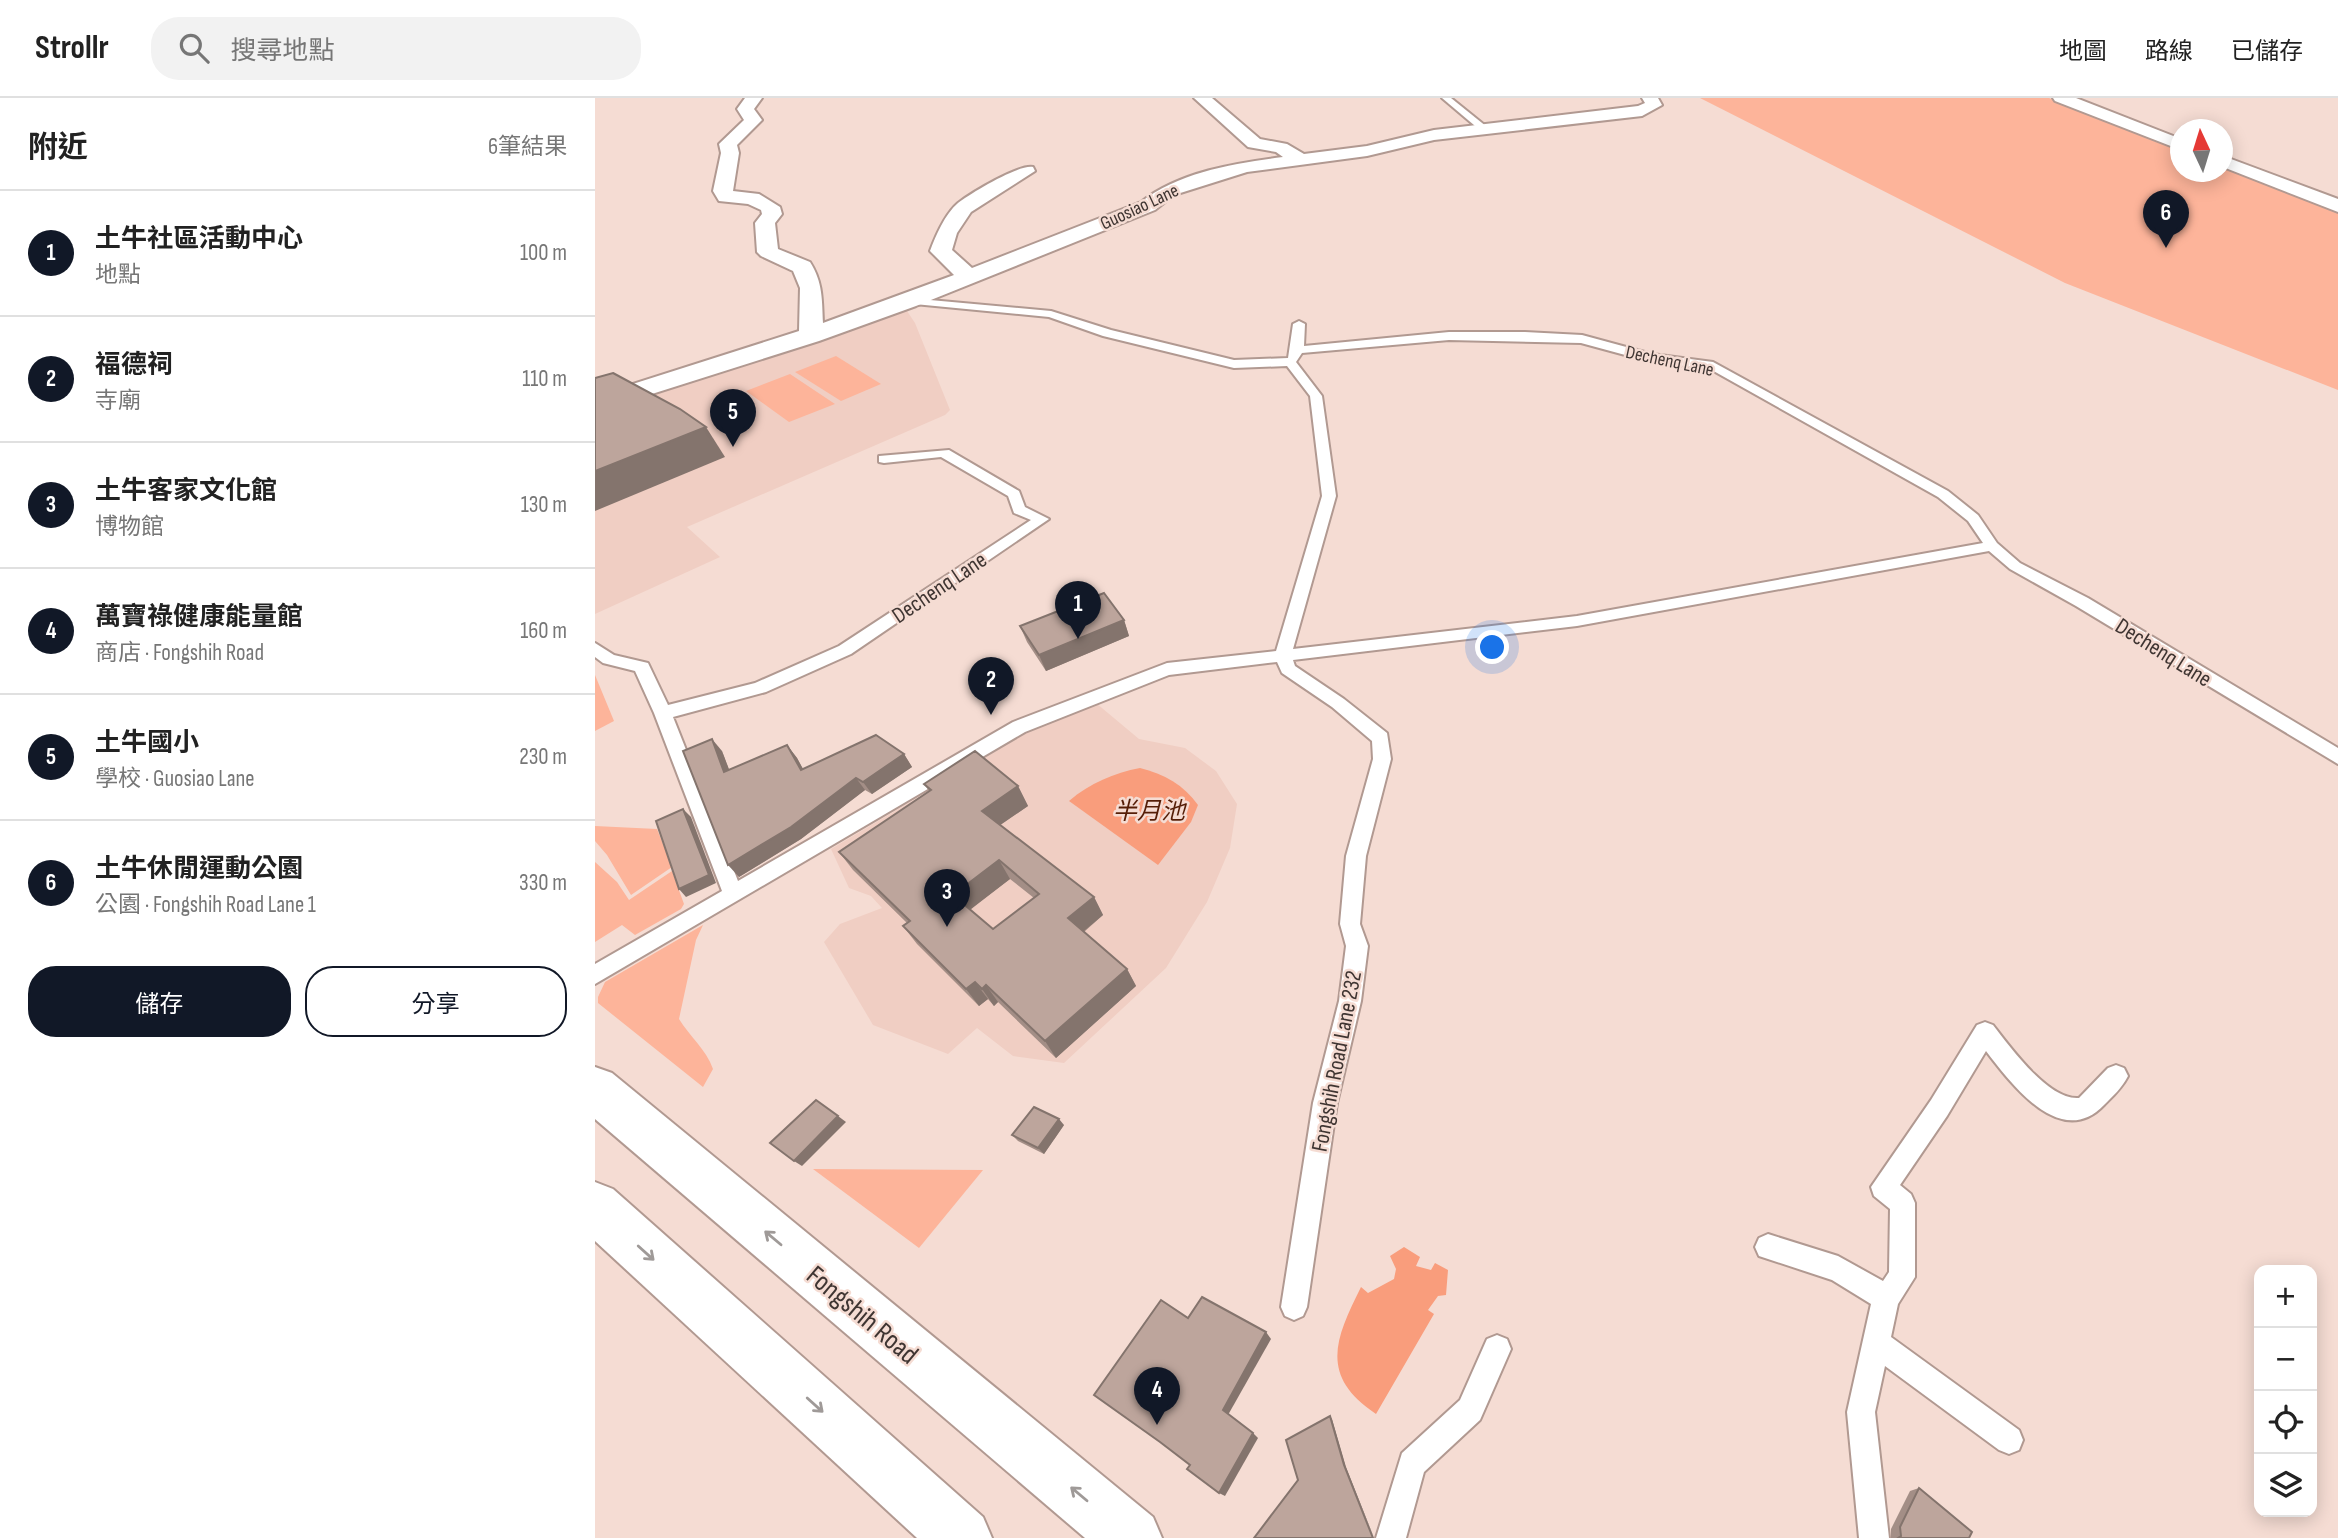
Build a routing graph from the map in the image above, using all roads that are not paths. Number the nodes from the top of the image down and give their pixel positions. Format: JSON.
{"nodes":[{"id":1,"x":754,"y":98,"type":"edge"},
{"id":2,"x":1202,"y":98,"type":"edge"},
{"id":3,"x":1446,"y":98,"type":"edge"},
{"id":4,"x":1650,"y":98,"type":"edge"},
{"id":5,"x":2061,"y":98,"type":"edge"},
{"id":6,"x":1484,"y":129,"type":"junction"},
{"id":7,"x":2170,"y":141,"type":"edge"},
{"id":8,"x":1298,"y":158,"type":"junction"},
{"id":9,"x":2233,"y":165,"type":"edge"},
{"id":10,"x":1026,"y":172,"type":"dead end"},
{"id":11,"x":2338,"y":206,"type":"edge"},
{"id":12,"x":969,"y":277,"type":"junction"},
{"id":13,"x":908,"y":302,"type":"junction"},
{"id":14,"x":1299,"y":324,"type":"dead end"},
{"id":15,"x":811,"y":336,"type":"junction"},
{"id":16,"x":1292,"y":356,"type":"junction"},
{"id":17,"x":595,"y":404,"type":"edge"},
{"id":18,"x":884,"y":459,"type":"dead end"},
{"id":19,"x":1992,"y":546,"type":"junction"},
{"id":20,"x":595,"y":649,"type":"edge"},
{"id":21,"x":1283,"y":656,"type":"junction"},
{"id":22,"x":663,"y":713,"type":"junction"},
{"id":23,"x":2338,"y":757,"type":"edge"},
{"id":24,"x":733,"y":894,"type":"junction"},
{"id":25,"x":595,"y":975,"type":"edge"},
{"id":26,"x":2116,"y":1076,"type":"dead end"},
{"id":27,"x":595,"y":1089,"type":"edge"},
{"id":28,"x":595,"y":1207,"type":"edge"},
{"id":29,"x":1767,"y":1247,"type":"dead end"},
{"id":30,"x":1886,"y":1298,"type":"junction"},
{"id":31,"x":1294,"y":1307,"type":"dead end"},
{"id":32,"x":1878,"y":1344,"type":"junction"},
{"id":33,"x":1497,"y":1349,"type":"dead end"},
{"id":34,"x":2009,"y":1440,"type":"dead end"},
{"id":35,"x":962,"y":1538,"type":"edge"},
{"id":36,"x":1132,"y":1538,"type":"edge"},
{"id":37,"x":1391,"y":1538,"type":"edge"},
{"id":38,"x":1874,"y":1538,"type":"edge"}],
"edges":[{"from":1,"to":15,"type":"street"},
{"from":2,"to":8,"type":"street"},
{"from":3,"to":6,"type":"lane"},
{"from":4,"to":6,"type":"street","name":"Guosiao Lane"},
{"from":5,"to":7,"type":"street"},
{"from":6,"to":8,"type":"street","name":"Guosiao Lane"},
{"from":8,"to":12,"type":"street","name":"Guosiao Lane"},
{"from":9,"to":11,"type":"street"},
{"from":10,"to":12,"type":"street"},
{"from":12,"to":13,"type":"street","name":"Guosiao Lane"},
{"from":13,"to":15,"type":"street","name":"Guosiao Lane"},
{"from":13,"to":16,"type":"lane","name":"Dechenq Lane"},
{"from":14,"to":16,"type":"lane"},
{"from":15,"to":17,"type":"street","name":"Guosiao Lane"},
{"from":16,"to":19,"type":"lane","name":"Dechenq Lane"},
{"from":16,"to":21,"type":"lane"},
{"from":18,"to":22,"type":"lane","name":"Dechenq Lane"},
{"from":19,"to":21,"type":"lane"},
{"from":19,"to":23,"type":"lane","name":"Dechenq Lane"},
{"from":20,"to":22,"type":"lane"},
{"from":21,"to":24,"type":"lane"},
{"from":21,"to":31,"type":"lane","name":"Fongshih Road Lane 232"},
{"from":22,"to":24,"type":"lane"},
{"from":24,"to":25,"type":"lane"},
{"from":26,"to":30,"type":"lane"},
{"from":36,"to":27,"type":"street","name":"Fongshih Road","one_way":true},
{"from":28,"to":35,"type":"street","one_way":true},
{"from":29,"to":30,"type":"lane"},
{"from":30,"to":32,"type":"lane"},
{"from":32,"to":34,"type":"lane"},
{"from":32,"to":38,"type":"lane"},
{"from":33,"to":37,"type":"lane"}]}
